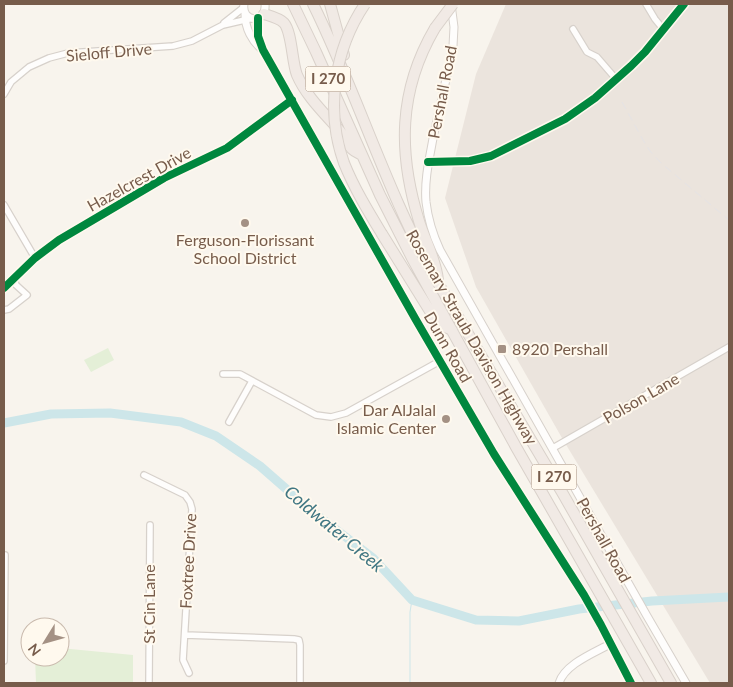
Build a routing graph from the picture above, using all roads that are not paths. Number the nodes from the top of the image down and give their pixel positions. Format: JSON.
{"nodes":[{"id":1,"x":292,"y":4,"type":"edge"},
{"id":2,"x":313,"y":4,"type":"edge"},
{"id":3,"x":330,"y":4,"type":"edge"},
{"id":4,"x":365,"y":4,"type":"edge"},
{"id":5,"x":452,"y":4,"type":"edge"},
{"id":6,"x":646,"y":4,"type":"edge"},
{"id":7,"x":684,"y":4,"type":"edge"},
{"id":8,"x":250,"y":11,"type":"edge"},
{"id":9,"x":223,"y":25,"type":"junction"},
{"id":10,"x":572,"y":29,"type":"dead end"},
{"id":11,"x":664,"y":30,"type":"junction"},
{"id":12,"x":263,"y":50,"type":"junction"},
{"id":13,"x":616,"y":79,"type":"junction"},
{"id":14,"x":352,"y":92,"type":"junction"},
{"id":15,"x":4,"y":94,"type":"edge"},
{"id":16,"x":292,"y":100,"type":"junction"},
{"id":17,"x":362,"y":154,"type":"junction"},
{"id":18,"x":428,"y":162,"type":"junction"},
{"id":19,"x":4,"y":204,"type":"edge"},
{"id":20,"x":35,"y":258,"type":"junction"},
{"id":21,"x":14,"y":278,"type":"junction"},
{"id":22,"x":438,"y":283,"type":"junction"},
{"id":23,"x":4,"y":288,"type":"edge"},
{"id":24,"x":4,"y":310,"type":"edge"},
{"id":25,"x":452,"y":330,"type":"junction"},
{"id":26,"x":729,"y":347,"type":"edge"},
{"id":27,"x":440,"y":361,"type":"junction"},
{"id":28,"x":223,"y":374,"type":"dead end"},
{"id":29,"x":252,"y":381,"type":"junction"},
{"id":30,"x":229,"y":422,"type":"dead end"},
{"id":31,"x":552,"y":448,"type":"junction"},
{"id":32,"x":144,"y":475,"type":"dead end"},
{"id":33,"x":150,"y":525,"type":"dead end"},
{"id":34,"x":5,"y":555,"type":"edge"},
{"id":35,"x":185,"y":635,"type":"junction"},
{"id":36,"x":610,"y":644,"type":"junction"},
{"id":37,"x":4,"y":661,"type":"edge"},
{"id":38,"x":189,"y":673,"type":"dead end"},
{"id":39,"x":149,"y":683,"type":"edge"},
{"id":40,"x":300,"y":683,"type":"edge"},
{"id":41,"x":559,"y":683,"type":"edge"},
{"id":42,"x":631,"y":683,"type":"edge"},
{"id":43,"x":652,"y":683,"type":"edge"},
{"id":44,"x":671,"y":683,"type":"edge"},
{"id":45,"x":686,"y":683,"type":"edge"}],
"edges":[{"from":1,"to":17,"type":"highway","name":"Rosemary Straub Davison Highway","number":"I 270"},
{"from":2,"to":14,"type":"highway","name":"Rosemary Straub Davison Highway","number":"I 270"},
{"from":3,"to":14,"type":"highway"},
{"from":4,"to":25,"type":"highway","bridge":true},
{"from":5,"to":18,"type":"street","name":"Pershall Road"},
{"from":5,"to":22,"type":"highway","bridge":true},
{"from":6,"to":11,"type":"street"},
{"from":7,"to":11,"type":"street"},
{"from":8,"to":9,"type":"street","name":"Sieloff Drive"},
{"from":8,"to":9,"type":"street","name":"Sieloff Drive"},
{"from":8,"to":12,"type":"street","name":"Dunn Road"},
{"from":8,"to":12,"type":"street","name":"Dunn Road"},
{"from":8,"to":17,"type":"highway"},
{"from":9,"to":15,"type":"street","name":"Sieloff Drive"},
{"from":10,"to":13,"type":"street"},
{"from":11,"to":13,"type":"street"},
{"from":12,"to":16,"type":"street","name":"Dunn Road"},
{"from":13,"to":18,"type":"street"},
{"from":14,"to":22,"type":"highway","name":"Rosemary Straub Davison Highway","number":"I 270"},
{"from":16,"to":20,"type":"street","name":"Hazelcrest Drive"},
{"from":16,"to":27,"type":"street","name":"Dunn Road"},
{"from":17,"to":25,"type":"highway","name":"Rosemary Straub Davison Highway","number":"I 270"},
{"from":18,"to":31,"type":"street","name":"Pershall Road"},
{"from":19,"to":20,"type":"street"},
{"from":20,"to":21,"type":"street","name":"Hazelcrest Drive"},
{"from":21,"to":23,"type":"street","name":"Hazelcrest Drive"},
{"from":21,"to":24,"type":"street"},
{"from":22,"to":44,"type":"highway","name":"Rosemary Straub Davison Highway","number":"I 270"},
{"from":25,"to":43,"type":"highway","name":"Rosemary Straub Davison Highway","number":"I 270"},
{"from":26,"to":31,"type":"street","name":"Polson Lane"},
{"from":27,"to":29,"type":"street"},
{"from":27,"to":36,"type":"street","name":"Dunn Road"},
{"from":28,"to":29,"type":"street"},
{"from":29,"to":30,"type":"street"},
{"from":31,"to":45,"type":"street","name":"Pershall Road"},
{"from":32,"to":35,"type":"street","name":"Foxtree Drive"},
{"from":33,"to":39,"type":"street","name":"St Cin Lane"},
{"from":34,"to":37,"type":"street"},
{"from":35,"to":38,"type":"street","name":"Foxtree Drive"},
{"from":35,"to":40,"type":"street"},
{"from":36,"to":41,"type":"street"},
{"from":36,"to":42,"type":"street","name":"Dunn Road"}]}
